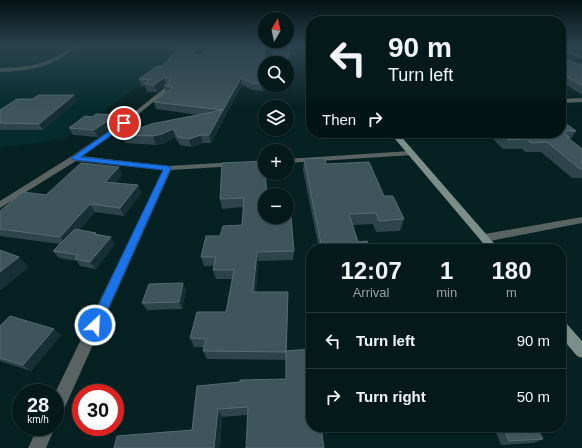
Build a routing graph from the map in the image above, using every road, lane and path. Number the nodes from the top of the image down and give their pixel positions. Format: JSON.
{"nodes":[{"id":1,"x":41,"y":67,"type":"edge"},
{"id":2,"x":0,"y":70,"type":"edge"},
{"id":3,"x":169,"y":87,"type":"edge"},
{"id":4,"x":582,"y":100,"type":"edge"},
{"id":5,"x":566,"y":101,"type":"edge"},
{"id":6,"x":398,"y":138,"type":"edge"},
{"id":7,"x":410,"y":152,"type":"junction"},
{"id":8,"x":75,"y":158,"type":"junction"},
{"id":9,"x":294,"y":160,"type":"edge"},
{"id":10,"x":242,"y":164,"type":"edge"},
{"id":11,"x":168,"y":168,"type":"junction"},
{"id":12,"x":5,"y":201,"type":"edge"},
{"id":13,"x":0,"y":205,"type":"edge"},
{"id":14,"x":582,"y":220,"type":"edge"},
{"id":15,"x":485,"y":238,"type":"junction"},
{"id":16,"x":490,"y":244,"type":"edge"},
{"id":17,"x":566,"y":333,"type":"edge"},
{"id":18,"x":582,"y":352,"type":"edge"},
{"id":19,"x":64,"y":391,"type":"edge"},
{"id":20,"x":43,"y":436,"type":"edge"},
{"id":21,"x":37,"y":448,"type":"edge"}],
"edges":[{"from":1,"to":2,"type":"street"},
{"from":3,"to":8,"type":"street"},
{"from":4,"to":5,"type":"street"},
{"from":6,"to":7,"type":"main road"},
{"from":7,"to":9,"type":"street"},
{"from":7,"to":15,"type":"main road"},
{"from":8,"to":11,"type":"street"},
{"from":8,"to":12,"type":"street"},
{"from":10,"to":11,"type":"street"},
{"from":11,"to":19,"type":"street"},
{"from":12,"to":13,"type":"street"},
{"from":14,"to":15,"type":"street"},
{"from":15,"to":16,"type":"main road"},
{"from":17,"to":18,"type":"main road"},
{"from":20,"to":21,"type":"street"}]}
